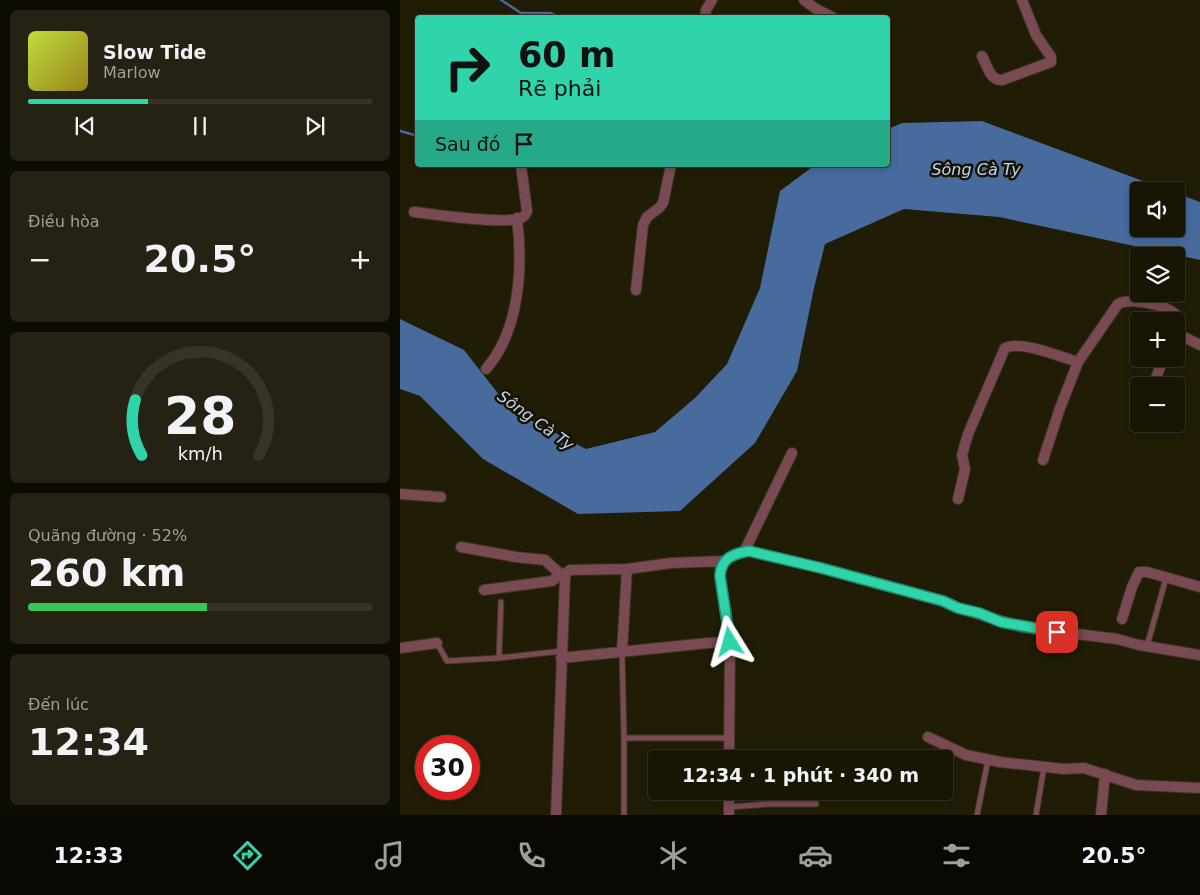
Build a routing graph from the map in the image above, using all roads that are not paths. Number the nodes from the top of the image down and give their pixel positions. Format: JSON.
{"nodes":[{"id":1,"x":712,"y":0,"type":"edge"},
{"id":2,"x":804,"y":0,"type":"edge"},
{"id":3,"x":1022,"y":0,"type":"edge"},
{"id":4,"x":705,"y":15,"type":"edge"},
{"id":5,"x":828,"y":15,"type":"edge"},
{"id":6,"x":982,"y":56,"type":"dead end"},
{"id":7,"x":522,"y":167,"type":"edge"},
{"id":8,"x":671,"y":167,"type":"edge"},
{"id":9,"x":414,"y":212,"type":"dead end"},
{"id":10,"x":517,"y":218,"type":"junction"},
{"id":11,"x":636,"y":290,"type":"dead end"},
{"id":12,"x":1173,"y":312,"type":"edge"},
{"id":13,"x":1185,"y":338,"type":"edge"},
{"id":14,"x":1200,"y":346,"type":"edge"},
{"id":15,"x":1078,"y":362,"type":"junction"},
{"id":16,"x":486,"y":369,"type":"dead end"},
{"id":17,"x":792,"y":453,"type":"dead end"},
{"id":18,"x":1043,"y":460,"type":"dead end"},
{"id":19,"x":400,"y":494,"type":"edge"},
{"id":20,"x":441,"y":497,"type":"dead end"},
{"id":21,"x":958,"y":499,"type":"dead end"},
{"id":22,"x":461,"y":547,"type":"dead end"},
{"id":23,"x":744,"y":552,"type":"junction"},
{"id":24,"x":724,"y":561,"type":"junction"},
{"id":25,"x":626,"y":569,"type":"junction"},
{"id":26,"x":562,"y":574,"type":"junction"},
{"id":27,"x":1166,"y":578,"type":"junction"},
{"id":28,"x":1200,"y":587,"type":"edge"},
{"id":29,"x":484,"y":590,"type":"dead end"},
{"id":30,"x":501,"y":602,"type":"dead end"},
{"id":31,"x":1122,"y":619,"type":"dead end"},
{"id":32,"x":730,"y":642,"type":"junction"},
{"id":33,"x":438,"y":643,"type":"joint"},
{"id":34,"x":1147,"y":646,"type":"junction"},
{"id":35,"x":400,"y":648,"type":"edge"},
{"id":36,"x":622,"y":651,"type":"junction"},
{"id":37,"x":562,"y":654,"type":"junction"},
{"id":38,"x":1200,"y":654,"type":"edge"},
{"id":39,"x":499,"y":658,"type":"junction"},
{"id":40,"x":928,"y":737,"type":"dead end"},
{"id":41,"x":624,"y":738,"type":"junction"},
{"id":42,"x":730,"y":738,"type":"junction"},
{"id":43,"x":729,"y":750,"type":"edge"},
{"id":44,"x":988,"y":760,"type":"junction"},
{"id":45,"x":1044,"y":766,"type":"junction"},
{"id":46,"x":1106,"y":774,"type":"junction"},
{"id":47,"x":1200,"y":788,"type":"edge"},
{"id":48,"x":816,"y":804,"type":"dead end"},
{"id":49,"x":729,"y":811,"type":"edge"},
{"id":50,"x":556,"y":815,"type":"edge"},
{"id":51,"x":624,"y":815,"type":"edge"},
{"id":52,"x":976,"y":815,"type":"edge"},
{"id":53,"x":1036,"y":815,"type":"edge"},
{"id":54,"x":1101,"y":815,"type":"edge"}],
"edges":[{"from":1,"to":4,"type":"street"},
{"from":2,"to":5,"type":"street"},
{"from":3,"to":6,"type":"street"},
{"from":7,"to":10,"type":"street"},
{"from":8,"to":11,"type":"street"},
{"from":9,"to":10,"type":"street"},
{"from":10,"to":16,"type":"street"},
{"from":12,"to":15,"type":"street"},
{"from":13,"to":14,"type":"street"},
{"from":15,"to":18,"type":"street"},
{"from":15,"to":21,"type":"street"},
{"from":17,"to":23,"type":"street"},
{"from":19,"to":20,"type":"street"},
{"from":22,"to":26,"type":"street"},
{"from":23,"to":24,"type":"street"},
{"from":23,"to":34,"type":"street"},
{"from":24,"to":25,"type":"street"},
{"from":24,"to":32,"type":"street"},
{"from":25,"to":26,"type":"street"},
{"from":25,"to":36,"type":"street"},
{"from":26,"to":29,"type":"street"},
{"from":26,"to":37,"type":"street"},
{"from":27,"to":28,"type":"street"},
{"from":27,"to":31,"type":"street"},
{"from":27,"to":34,"type":"lane"},
{"from":30,"to":39,"type":"lane"},
{"from":32,"to":36,"type":"street"},
{"from":32,"to":42,"type":"street"},
{"from":33,"to":35,"type":"street"},
{"from":33,"to":39,"type":"lane"},
{"from":34,"to":38,"type":"street"},
{"from":36,"to":37,"type":"street"},
{"from":36,"to":41,"type":"lane"},
{"from":37,"to":39,"type":"lane"},
{"from":37,"to":50,"type":"street"},
{"from":40,"to":44,"type":"street"},
{"from":41,"to":42,"type":"lane"},
{"from":41,"to":51,"type":"lane"},
{"from":42,"to":43,"type":"street"},
{"from":44,"to":45,"type":"street"},
{"from":44,"to":52,"type":"lane"},
{"from":45,"to":46,"type":"street"},
{"from":45,"to":53,"type":"lane"},
{"from":46,"to":47,"type":"street"},
{"from":46,"to":54,"type":"street"},
{"from":48,"to":49,"type":"lane"}]}
